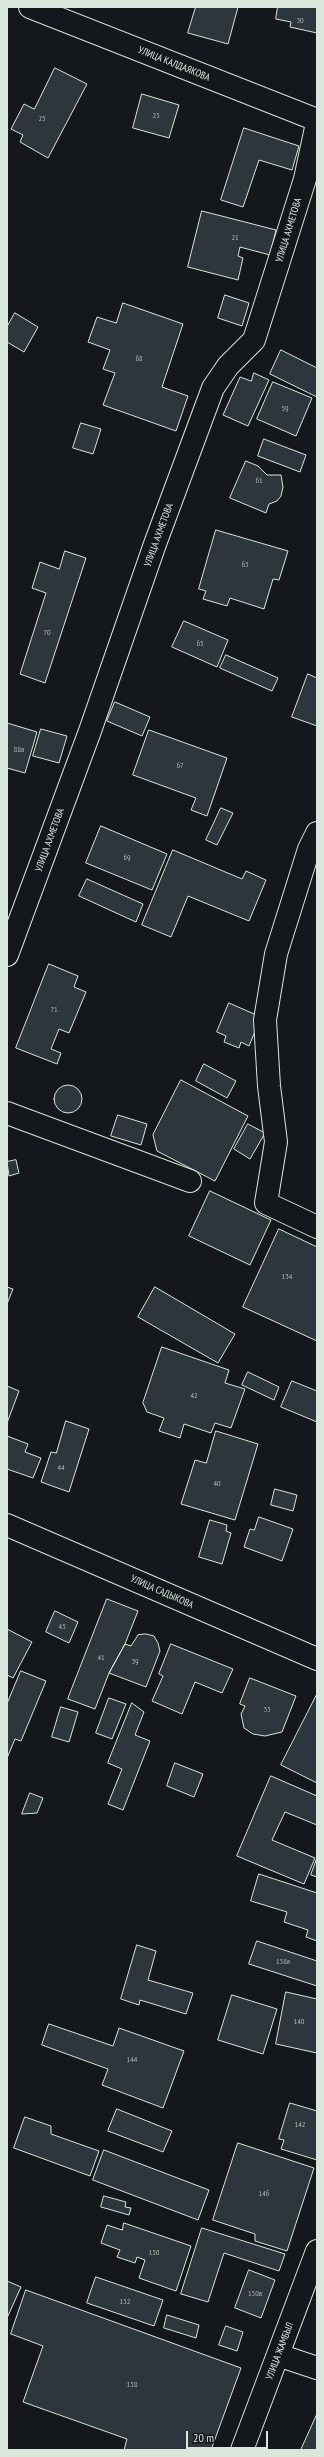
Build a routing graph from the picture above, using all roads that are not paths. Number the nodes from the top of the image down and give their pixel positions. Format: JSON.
{"nodes":[{"id":1,"x":30,"y":7,"type":"edge"},
{"id":2,"x":317,"y":121,"type":"edge"},
{"id":3,"x":317,"y":833,"type":"edge"},
{"id":4,"x":7,"y":955,"type":"edge"},
{"id":5,"x":7,"y":1113,"type":"edge"},
{"id":6,"x":190,"y":1181,"type":"dead end"},
{"id":7,"x":317,"y":1227,"type":"edge"},
{"id":8,"x":7,"y":1525,"type":"edge"},
{"id":9,"x":317,"y":1659,"type":"edge"},
{"id":10,"x":317,"y":2251,"type":"edge"},
{"id":11,"x":278,"y":2355,"type":"junction"},
{"id":12,"x":317,"y":2368,"type":"edge"},
{"id":13,"x":242,"y":2450,"type":"edge"}],
"edges":[{"from":1,"to":2,"type":"street","name":"УЛИЦА КАЛДАЯКОВА"},
{"from":2,"to":4,"type":"street","name":"УЛИЦА АХМЕТОВА"},
{"from":3,"to":7,"type":"street"},
{"from":5,"to":6,"type":"street"},
{"from":8,"to":9,"type":"street","name":"УЛИЦА САДЫКОВА"},
{"from":10,"to":11,"type":"street","name":"УЛИЦА ЖАМБЫЛ"},
{"from":11,"to":12,"type":"street"},
{"from":11,"to":13,"type":"street","name":"УЛИЦА ЖАМБЫЛ"}]}
